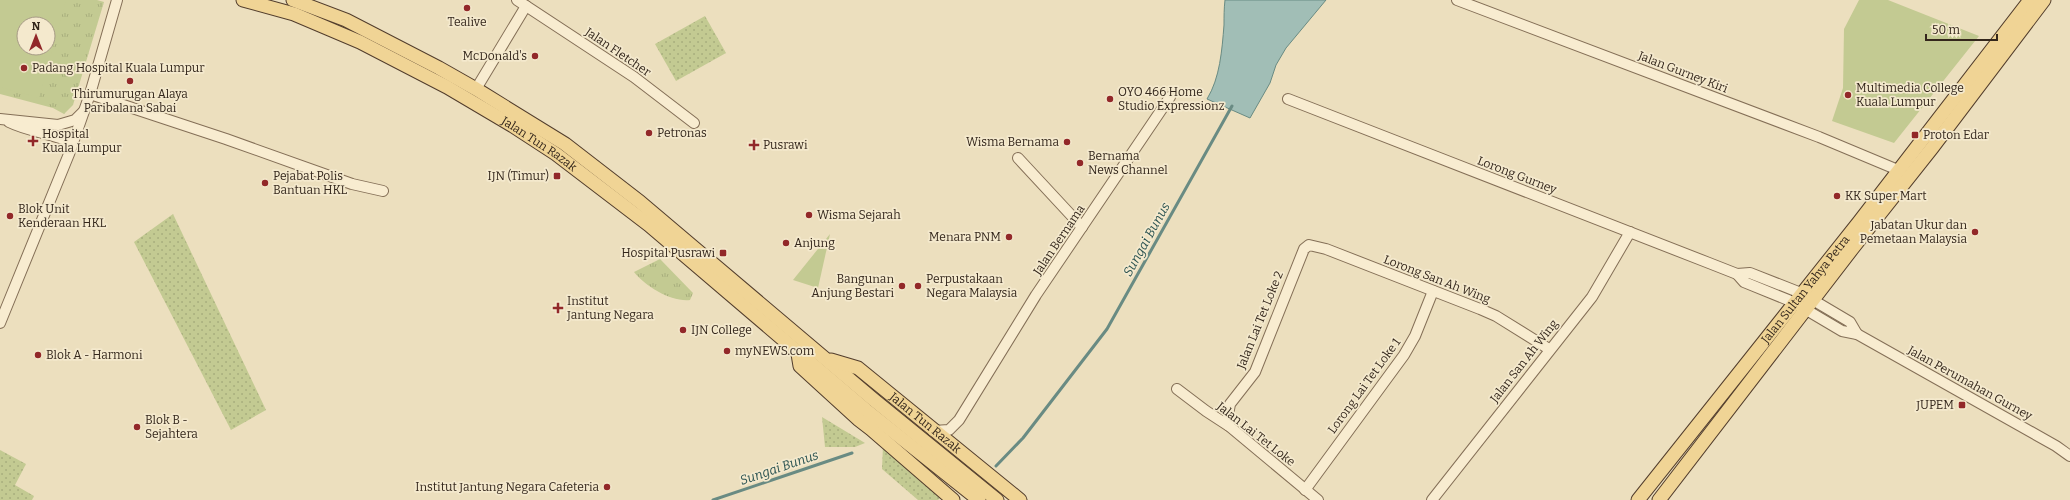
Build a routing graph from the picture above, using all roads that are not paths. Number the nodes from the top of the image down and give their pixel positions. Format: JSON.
{"nodes":[{"id":1,"x":117,"y":0,"type":"edge"},
{"id":2,"x":244,"y":0,"type":"edge"},
{"id":3,"x":294,"y":0,"type":"edge"},
{"id":4,"x":1457,"y":0,"type":"edge"},
{"id":5,"x":2030,"y":0,"type":"edge"},
{"id":6,"x":2044,"y":0,"type":"edge"},
{"id":7,"x":522,"y":3,"type":"edge"},
{"id":8,"x":2008,"y":38,"type":"junction"},
{"id":9,"x":476,"y":88,"type":"junction"},
{"id":10,"x":90,"y":94,"type":"junction"},
{"id":11,"x":1170,"y":97,"type":"dead end"},
{"id":12,"x":1288,"y":99,"type":"dead end"},
{"id":13,"x":83,"y":112,"type":"junction"},
{"id":14,"x":2,"y":119,"type":"edge"},
{"id":15,"x":694,"y":123,"type":"dead end"},
{"id":16,"x":73,"y":143,"type":"junction"},
{"id":17,"x":1018,"y":158,"type":"dead end"},
{"id":18,"x":1898,"y":170,"type":"junction"},
{"id":19,"x":383,"y":191,"type":"dead end"},
{"id":20,"x":1082,"y":227,"type":"junction"},
{"id":21,"x":1630,"y":232,"type":"junction"},
{"id":22,"x":1309,"y":245,"type":"joint"},
{"id":23,"x":1433,"y":291,"type":"junction"},
{"id":24,"x":1797,"y":297,"type":"junction"},
{"id":25,"x":1809,"y":304,"type":"junction"},
{"id":26,"x":0,"y":324,"type":"edge"},
{"id":27,"x":1549,"y":349,"type":"junction"},
{"id":28,"x":797,"y":352,"type":"junction"},
{"id":29,"x":825,"y":358,"type":"junction"},
{"id":30,"x":1177,"y":389,"type":"dead end"},
{"id":31,"x":870,"y":405,"type":"junction"},
{"id":32,"x":959,"y":420,"type":"junction"},
{"id":33,"x":1229,"y":426,"type":"junction"},
{"id":34,"x":933,"y":431,"type":"junction"},
{"id":35,"x":954,"y":447,"type":"junction"},
{"id":36,"x":2070,"y":456,"type":"edge"},
{"id":37,"x":1304,"y":490,"type":"junction"},
{"id":38,"x":953,"y":500,"type":"edge"},
{"id":39,"x":979,"y":500,"type":"edge"},
{"id":40,"x":997,"y":500,"type":"edge"},
{"id":41,"x":1020,"y":500,"type":"edge"},
{"id":42,"x":1318,"y":500,"type":"edge"},
{"id":43,"x":1432,"y":500,"type":"edge"},
{"id":44,"x":1638,"y":500,"type":"edge"},
{"id":45,"x":1659,"y":500,"type":"edge"}],
"edges":[{"from":1,"to":10,"type":"street"},
{"from":2,"to":28,"type":"main road","name":"Jalan Tun Razak"},
{"from":3,"to":9,"type":"main road","name":"Jalan Tun Razak"},
{"from":4,"to":18,"type":"street","name":"Jalan Gurney Kiri"},
{"from":5,"to":8,"type":"main road","name":"Jalan Sultan Yahya Petra"},
{"from":6,"to":8,"type":"main road","name":"Jalan Sultan Yahya Petra"},
{"from":7,"to":9,"type":"street","name":"Jalan Fletcher"},
{"from":7,"to":15,"type":"street","name":"Jalan Fletcher"},
{"from":8,"to":18,"type":"main road","name":"Jalan Sultan Yahya Petra"},
{"from":8,"to":25,"type":"main road","name":"Jalan Sultan Yahya Petra"},
{"from":9,"to":29,"type":"main road","name":"Jalan Tun Razak"},
{"from":10,"to":13,"type":"street"},
{"from":10,"to":19,"type":"street"},
{"from":11,"to":20,"type":"street","name":"Jalan Bernama"},
{"from":12,"to":21,"type":"street","name":"Lorong Gurney"},
{"from":13,"to":14,"type":"street"},
{"from":13,"to":16,"type":"street"},
{"from":14,"to":16,"type":"street"},
{"from":16,"to":26,"type":"street"},
{"from":17,"to":20,"type":"street"},
{"from":18,"to":24,"type":"main road","name":"Jalan Sultan Yahya Petra"},
{"from":20,"to":32,"type":"street","name":"Jalan Bernama"},
{"from":21,"to":24,"type":"street","name":"Lorong Gurney"},
{"from":21,"to":27,"type":"street","name":"Jalan San Ah Wing"},
{"from":22,"to":23,"type":"street","name":"Lorong San Ah Wing"},
{"from":22,"to":33,"type":"street","name":"Jalan Lai Tet Loke 2"},
{"from":23,"to":27,"type":"street","name":"Lorong San Ah Wing"},
{"from":23,"to":37,"type":"street","name":"Lorong Lai Tet Loke 1"},
{"from":24,"to":25,"type":"street","name":"Lorong Gurney"},
{"from":24,"to":44,"type":"main road","name":"Jalan Sultan Yahya Petra"},
{"from":25,"to":36,"type":"street","name":"Jalan Perumahan Gurney"},
{"from":25,"to":45,"type":"main road","name":"Jalan Sultan Yahya Petra"},
{"from":27,"to":43,"type":"street","name":"Jalan San Ah Wing"},
{"from":28,"to":31,"type":"main road","name":"Jalan Tun Razak"},
{"from":28,"to":38,"type":"main road","name":"Jalan Tun Razak"},
{"from":29,"to":31,"type":"main road","name":"Jalan Tun Razak"},
{"from":29,"to":34,"type":"main road","name":"Jalan Tun Razak"},
{"from":30,"to":33,"type":"street","name":"Jalan Lai Tet Loke"},
{"from":31,"to":39,"type":"main road","name":"Jalan Tun Razak"},
{"from":31,"to":40,"type":"main road","name":"Jalan Tun Razak"},
{"from":32,"to":34,"type":"street","name":"Jalan Bernama"},
{"from":32,"to":35,"type":"street","name":"Jalan Bernama"},
{"from":33,"to":37,"type":"street","name":"Jalan Lai Tet Loke"},
{"from":34,"to":35,"type":"main road","name":"Jalan Tun Razak"},
{"from":35,"to":41,"type":"main road","name":"Jalan Tun Razak"},
{"from":37,"to":42,"type":"street","name":"Jalan Lai Tet Loke"}]}
